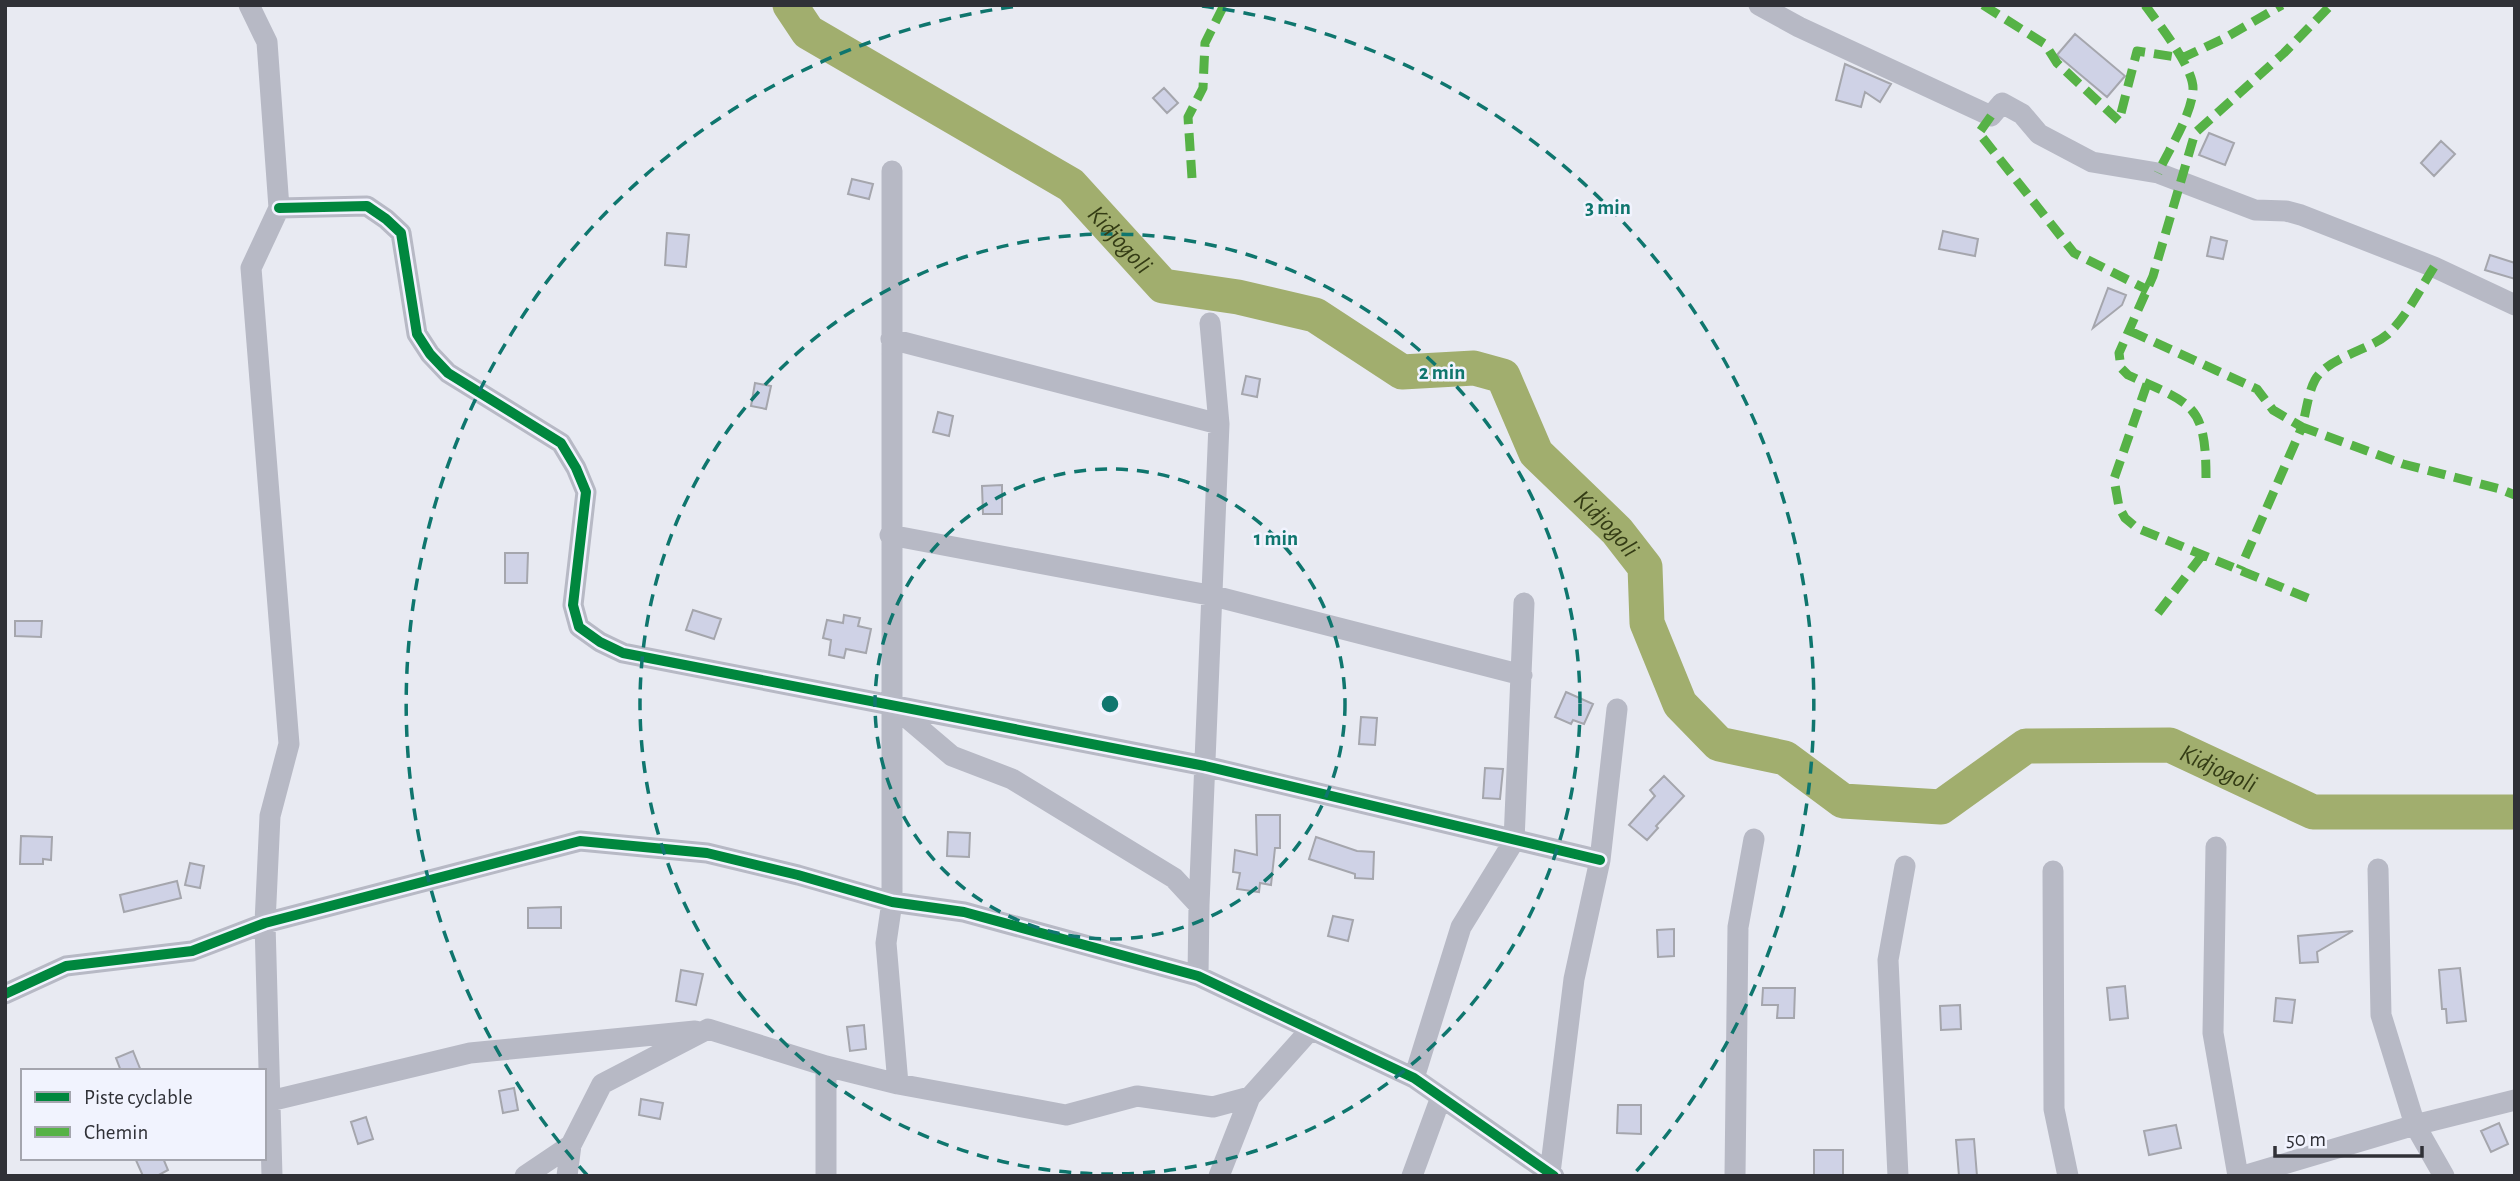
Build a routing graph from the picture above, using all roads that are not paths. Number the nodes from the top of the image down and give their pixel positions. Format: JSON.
{"nodes":[{"id":1,"x":249,"y":5,"type":"edge"},
{"id":2,"x":1759,"y":5,"type":"edge"},
{"id":3,"x":892,"y":171,"type":"dead end"},
{"id":4,"x":279,"y":208,"type":"junction"},
{"id":5,"x":2515,"y":306,"type":"edge"},
{"id":6,"x":1210,"y":323,"type":"dead end"},
{"id":7,"x":891,"y":338,"type":"junction"},
{"id":8,"x":1219,"y":424,"type":"junction"},
{"id":9,"x":891,"y":536,"type":"junction"},
{"id":10,"x":1214,"y":596,"type":"junction"},
{"id":11,"x":1524,"y":603,"type":"dead end"},
{"id":12,"x":1522,"y":675,"type":"junction"},
{"id":13,"x":890,"y":703,"type":"junction"},
{"id":14,"x":1617,"y":709,"type":"dead end"},
{"id":15,"x":1205,"y":766,"type":"junction"},
{"id":16,"x":1754,"y":839,"type":"dead end"},
{"id":17,"x":1514,"y":841,"type":"junction"},
{"id":18,"x":2216,"y":846,"type":"dead end"},
{"id":19,"x":1600,"y":860,"type":"junction"},
{"id":20,"x":1905,"y":866,"type":"dead end"},
{"id":21,"x":2378,"y":869,"type":"dead end"},
{"id":22,"x":2053,"y":871,"type":"dead end"},
{"id":23,"x":892,"y":902,"type":"junction"},
{"id":24,"x":1199,"y":905,"type":"junction"},
{"id":25,"x":265,"y":923,"type":"junction"},
{"id":26,"x":1198,"y":976,"type":"junction"},
{"id":27,"x":5,"y":994,"type":"edge"},
{"id":28,"x":1311,"y":1029,"type":"junction"},
{"id":29,"x":708,"y":1030,"type":"junction"},
{"id":30,"x":826,"y":1066,"type":"junction"},
{"id":31,"x":1414,"y":1078,"type":"junction"},
{"id":32,"x":898,"y":1084,"type":"junction"},
{"id":33,"x":1250,"y":1097,"type":"junction"},
{"id":34,"x":1441,"y":1097,"type":"junction"},
{"id":35,"x":2515,"y":1100,"type":"edge"},
{"id":36,"x":270,"y":1101,"type":"junction"},
{"id":37,"x":2415,"y":1125,"type":"junction"},
{"id":38,"x":571,"y":1145,"type":"junction"},
{"id":39,"x":1552,"y":1174,"type":"edge"},
{"id":40,"x":272,"y":1176,"type":"edge"},
{"id":41,"x":525,"y":1176,"type":"edge"},
{"id":42,"x":567,"y":1176,"type":"edge"},
{"id":43,"x":826,"y":1176,"type":"edge"},
{"id":44,"x":1219,"y":1176,"type":"edge"},
{"id":45,"x":1412,"y":1176,"type":"edge"},
{"id":46,"x":1735,"y":1176,"type":"edge"},
{"id":47,"x":1898,"y":1176,"type":"edge"},
{"id":48,"x":2068,"y":1176,"type":"edge"},
{"id":49,"x":2241,"y":1176,"type":"edge"},
{"id":50,"x":2444,"y":1176,"type":"edge"}],
"edges":[{"from":1,"to":4,"type":"street"},
{"from":2,"to":5,"type":"street"},
{"from":3,"to":7,"type":"street"},
{"from":4,"to":13,"type":"street"},
{"from":4,"to":25,"type":"street"},
{"from":6,"to":8,"type":"street"},
{"from":7,"to":8,"type":"street"},
{"from":7,"to":9,"type":"street"},
{"from":8,"to":10,"type":"street"},
{"from":9,"to":10,"type":"street"},
{"from":9,"to":13,"type":"street"},
{"from":10,"to":12,"type":"street"},
{"from":10,"to":15,"type":"street"},
{"from":11,"to":12,"type":"street"},
{"from":12,"to":17,"type":"street"},
{"from":13,"to":15,"type":"street"},
{"from":13,"to":23,"type":"street"},
{"from":13,"to":24,"type":"street"},
{"from":14,"to":19,"type":"street"},
{"from":15,"to":17,"type":"street"},
{"from":15,"to":24,"type":"street"},
{"from":16,"to":46,"type":"street"},
{"from":17,"to":19,"type":"street"},
{"from":17,"to":31,"type":"street"},
{"from":18,"to":49,"type":"street"},
{"from":19,"to":39,"type":"street"},
{"from":20,"to":47,"type":"street"},
{"from":21,"to":37,"type":"street"},
{"from":22,"to":48,"type":"street"},
{"from":23,"to":25,"type":"street"},
{"from":23,"to":26,"type":"street"},
{"from":23,"to":32,"type":"street"},
{"from":24,"to":26,"type":"street"},
{"from":25,"to":27,"type":"street"},
{"from":25,"to":36,"type":"street"},
{"from":26,"to":28,"type":"street"},
{"from":28,"to":31,"type":"street"},
{"from":28,"to":33,"type":"street"},
{"from":29,"to":30,"type":"street"},
{"from":29,"to":36,"type":"street"},
{"from":29,"to":38,"type":"street"},
{"from":30,"to":32,"type":"street"},
{"from":30,"to":43,"type":"street"},
{"from":31,"to":34,"type":"street"},
{"from":32,"to":33,"type":"street"},
{"from":33,"to":44,"type":"street"},
{"from":34,"to":39,"type":"street"},
{"from":34,"to":45,"type":"street"},
{"from":35,"to":37,"type":"street"},
{"from":36,"to":40,"type":"street"},
{"from":37,"to":49,"type":"street"},
{"from":37,"to":50,"type":"street"},
{"from":38,"to":41,"type":"street"},
{"from":38,"to":42,"type":"street"}]}
